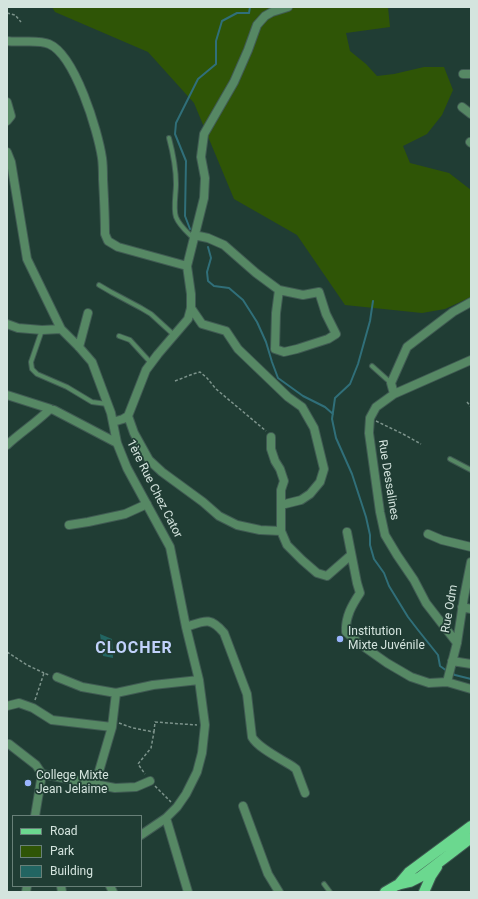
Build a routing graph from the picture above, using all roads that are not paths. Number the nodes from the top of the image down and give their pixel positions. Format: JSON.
{"nodes":[{"id":1,"x":288,"y":7,"type":"edge"},
{"id":2,"x":7,"y":41,"type":"edge"},
{"id":3,"x":7,"y":102,"type":"edge"},
{"id":4,"x":462,"y":107,"type":"dead end"},
{"id":5,"x":471,"y":114,"type":"edge"},
{"id":6,"x":7,"y":121,"type":"edge"},
{"id":7,"x":169,"y":138,"type":"dead end"},
{"id":8,"x":7,"y":152,"type":"edge"},
{"id":9,"x":194,"y":234,"type":"junction"},
{"id":10,"x":187,"y":266,"type":"junction"},
{"id":11,"x":99,"y":285,"type":"dead end"},
{"id":12,"x":279,"y":290,"type":"junction"},
{"id":13,"x":471,"y":302,"type":"edge"},
{"id":14,"x":191,"y":308,"type":"junction"},
{"id":15,"x":88,"y":313,"type":"dead end"},
{"id":16,"x":7,"y":324,"type":"edge"},
{"id":17,"x":61,"y":329,"type":"junction"},
{"id":18,"x":42,"y":330,"type":"junction"},
{"id":19,"x":174,"y":335,"type":"junction"},
{"id":20,"x":119,"y":336,"type":"dead end"},
{"id":21,"x":80,"y":347,"type":"junction"},
{"id":22,"x":471,"y":360,"type":"edge"},
{"id":23,"x":151,"y":363,"type":"junction"},
{"id":24,"x":372,"y":366,"type":"dead end"},
{"id":25,"x":391,"y":383,"type":"junction"},
{"id":26,"x":394,"y":394,"type":"junction"},
{"id":27,"x":7,"y":395,"type":"edge"},
{"id":28,"x":107,"y":404,"type":"junction"},
{"id":29,"x":50,"y":409,"type":"junction"},
{"id":30,"x":128,"y":416,"type":"junction"},
{"id":31,"x":113,"y":422,"type":"junction"},
{"id":32,"x":271,"y":437,"type":"road end"},
{"id":33,"x":117,"y":443,"type":"junction"},
{"id":34,"x":7,"y":445,"type":"edge"},
{"id":35,"x":450,"y":459,"type":"dead end"},
{"id":36,"x":471,"y":470,"type":"edge"},
{"id":37,"x":148,"y":504,"type":"junction"},
{"id":38,"x":281,"y":505,"type":"junction"},
{"id":39,"x":69,"y":526,"type":"dead end"},
{"id":40,"x":281,"y":531,"type":"junction"},
{"id":41,"x":347,"y":532,"type":"dead end"},
{"id":42,"x":428,"y":534,"type":"dead end"},
{"id":43,"x":471,"y":548,"type":"edge"},
{"id":44,"x":351,"y":555,"type":"junction"},
{"id":45,"x":471,"y":562,"type":"edge"},
{"id":46,"x":462,"y":607,"type":"junction"},
{"id":47,"x":471,"y":609,"type":"edge"},
{"id":48,"x":186,"y":627,"type":"junction"},
{"id":49,"x":457,"y":643,"type":"junction"},
{"id":50,"x":452,"y":661,"type":"junction"},
{"id":51,"x":471,"y":664,"type":"edge"},
{"id":52,"x":57,"y":677,"type":"road end"},
{"id":53,"x":199,"y":680,"type":"junction"},
{"id":54,"x":447,"y":682,"type":"junction"},
{"id":55,"x":471,"y":689,"type":"edge"},
{"id":56,"x":116,"y":693,"type":"junction"},
{"id":57,"x":7,"y":706,"type":"edge"},
{"id":58,"x":112,"y":724,"type":"junction"},
{"id":59,"x":9,"y":744,"type":"dead end"},
{"id":60,"x":42,"y":774,"type":"junction"},
{"id":61,"x":150,"y":781,"type":"road end"},
{"id":62,"x":95,"y":785,"type":"junction"},
{"id":63,"x":305,"y":794,"type":"dead end"},
{"id":64,"x":243,"y":806,"type":"dead end"},
{"id":65,"x":34,"y":815,"type":"edge"},
{"id":66,"x":166,"y":818,"type":"junction"},
{"id":67,"x":471,"y":826,"type":"edge"},
{"id":68,"x":142,"y":834,"type":"edge"},
{"id":69,"x":471,"y":838,"type":"edge"},
{"id":70,"x":440,"y":861,"type":"junction"},
{"id":71,"x":419,"y":866,"type":"junction"},
{"id":72,"x":410,"y":877,"type":"junction"},
{"id":73,"x":420,"y":877,"type":"junction"},
{"id":74,"x":324,"y":884,"type":"dead end"},
{"id":75,"x":188,"y":892,"type":"edge"},
{"id":76,"x":279,"y":892,"type":"edge"},
{"id":77,"x":330,"y":892,"type":"edge"},
{"id":78,"x":384,"y":892,"type":"edge"},
{"id":79,"x":410,"y":892,"type":"edge"},
{"id":80,"x":422,"y":892,"type":"edge"}],
"edges":[{"from":1,"to":9,"type":"street"},
{"from":2,"to":10,"type":"street"},
{"from":3,"to":6,"type":"street"},
{"from":4,"to":5,"type":"street"},
{"from":7,"to":9,"type":"lane"},
{"from":8,"to":17,"type":"street","name":"1ère Rue Chez Cator"},
{"from":9,"to":10,"type":"street"},
{"from":9,"to":12,"type":"street"},
{"from":10,"to":14,"type":"street"},
{"from":11,"to":19,"type":"lane"},
{"from":12,"to":12,"type":"street"},
{"from":13,"to":25,"type":"street"},
{"from":14,"to":19,"type":"street"},
{"from":14,"to":38,"type":"street"},
{"from":15,"to":21,"type":"street"},
{"from":16,"to":18,"type":"street"},
{"from":17,"to":18,"type":"street"},
{"from":17,"to":21,"type":"street","name":"1ère Rue Chez Cator"},
{"from":18,"to":28,"type":"lane"},
{"from":19,"to":23,"type":"street"},
{"from":20,"to":23,"type":"lane"},
{"from":21,"to":28,"type":"street","name":"1ère Rue Chez Cator"},
{"from":22,"to":26,"type":"street"},
{"from":23,"to":30,"type":"street"},
{"from":24,"to":25,"type":"lane"},
{"from":25,"to":26,"type":"street"},
{"from":26,"to":49,"type":"street","name":"Rue Dessalines"},
{"from":27,"to":29,"type":"street"},
{"from":28,"to":31,"type":"street","name":"1ère Rue Chez Cator"},
{"from":29,"to":33,"type":"street"},
{"from":29,"to":34,"type":"street"},
{"from":30,"to":31,"type":"street"},
{"from":30,"to":40,"type":"street"},
{"from":31,"to":33,"type":"street","name":"1ère Rue Chez Cator"},
{"from":32,"to":38,"type":"street"},
{"from":33,"to":37,"type":"street","name":"1ère Rue Chez Cator"},
{"from":35,"to":36,"type":"lane"},
{"from":37,"to":39,"type":"street"},
{"from":37,"to":48,"type":"street","name":"1ère Rue Chez Cator"},
{"from":38,"to":40,"type":"street"},
{"from":40,"to":44,"type":"street"},
{"from":41,"to":44,"type":"street"},
{"from":42,"to":43,"type":"street"},
{"from":44,"to":54,"type":"street"},
{"from":45,"to":46,"type":"street","name":"Rue Odm"},
{"from":46,"to":47,"type":"street"},
{"from":46,"to":49,"type":"street","name":"Rue Odm"},
{"from":48,"to":53,"type":"street","name":"1ère Rue Chez Cator"},
{"from":48,"to":63,"type":"street"},
{"from":49,"to":50,"type":"street","name":"Rue Odm"},
{"from":50,"to":51,"type":"street"},
{"from":50,"to":54,"type":"street","name":"Rue Odm"},
{"from":52,"to":56,"type":"street"},
{"from":53,"to":56,"type":"street"},
{"from":53,"to":66,"type":"street","name":"1ère Rue Chez Cator"},
{"from":54,"to":55,"type":"street"},
{"from":56,"to":58,"type":"street"},
{"from":57,"to":58,"type":"street"},
{"from":58,"to":62,"type":"street"},
{"from":59,"to":60,"type":"street"},
{"from":60,"to":62,"type":"street"},
{"from":60,"to":65,"type":"street"},
{"from":61,"to":62,"type":"street"},
{"from":64,"to":76,"type":"street"},
{"from":66,"to":68,"type":"street","name":"1ère Rue Chez Cator"},
{"from":66,"to":75,"type":"street"},
{"from":67,"to":71,"type":"main road"},
{"from":69,"to":70,"type":"main road"},
{"from":70,"to":73,"type":"main road"},
{"from":70,"to":80,"type":"main road"},
{"from":71,"to":72,"type":"main road"},
{"from":71,"to":73,"type":"main road"},
{"from":72,"to":73,"type":"main road"},
{"from":72,"to":78,"type":"main road"},
{"from":72,"to":79,"type":"main road"},
{"from":73,"to":80,"type":"main road"},
{"from":74,"to":77,"type":"lane"}]}
